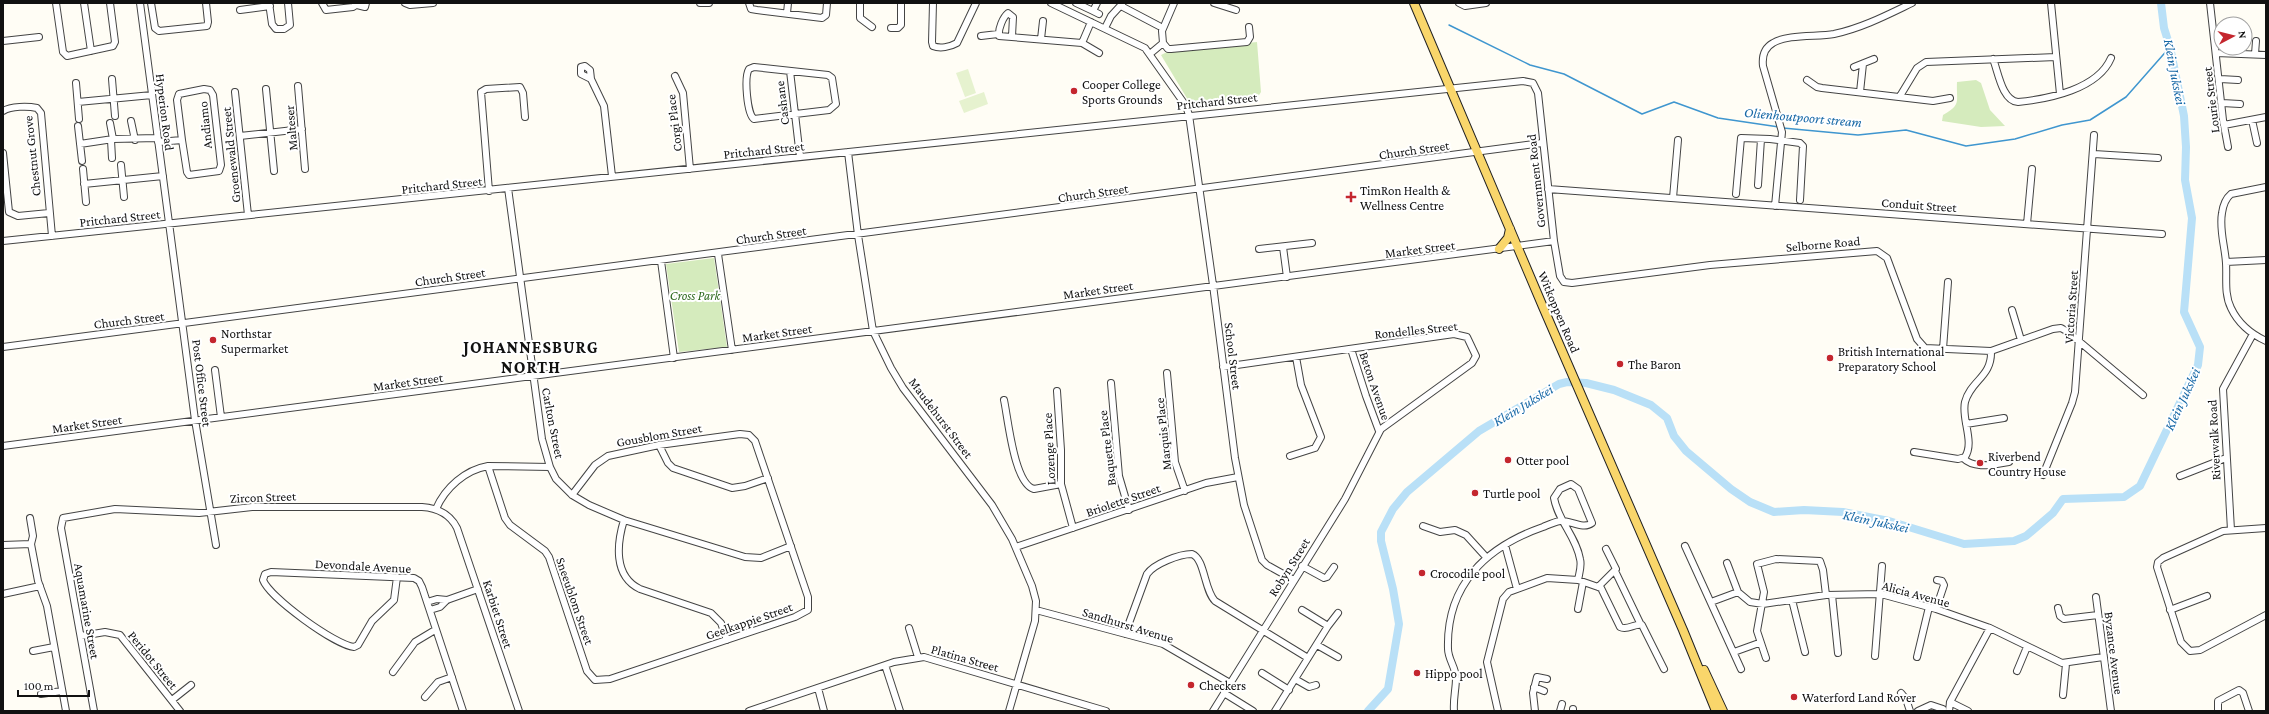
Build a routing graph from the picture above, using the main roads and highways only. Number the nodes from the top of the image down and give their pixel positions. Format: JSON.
{"nodes":[{"id":1,"x":1414,"y":3,"type":"edge"},
{"id":2,"x":1510,"y":228,"type":"junction"},
{"id":3,"x":1499,"y":249,"type":"road end"},
{"id":4,"x":1683,"y":630,"type":"junction"},
{"id":5,"x":1716,"y":711,"type":"edge"},
{"id":6,"x":1723,"y":711,"type":"edge"}],
"edges":[{"from":1,"to":2,"type":"main road","name":"Witkoppen Road"},
{"from":2,"to":3,"type":"main road"},
{"from":2,"to":4,"type":"main road","name":"Witkoppen Road"},
{"from":4,"to":5,"type":"main road","name":"Witkoppen Road"},
{"from":4,"to":6,"type":"main road","name":"Witkoppen Road"}]}
